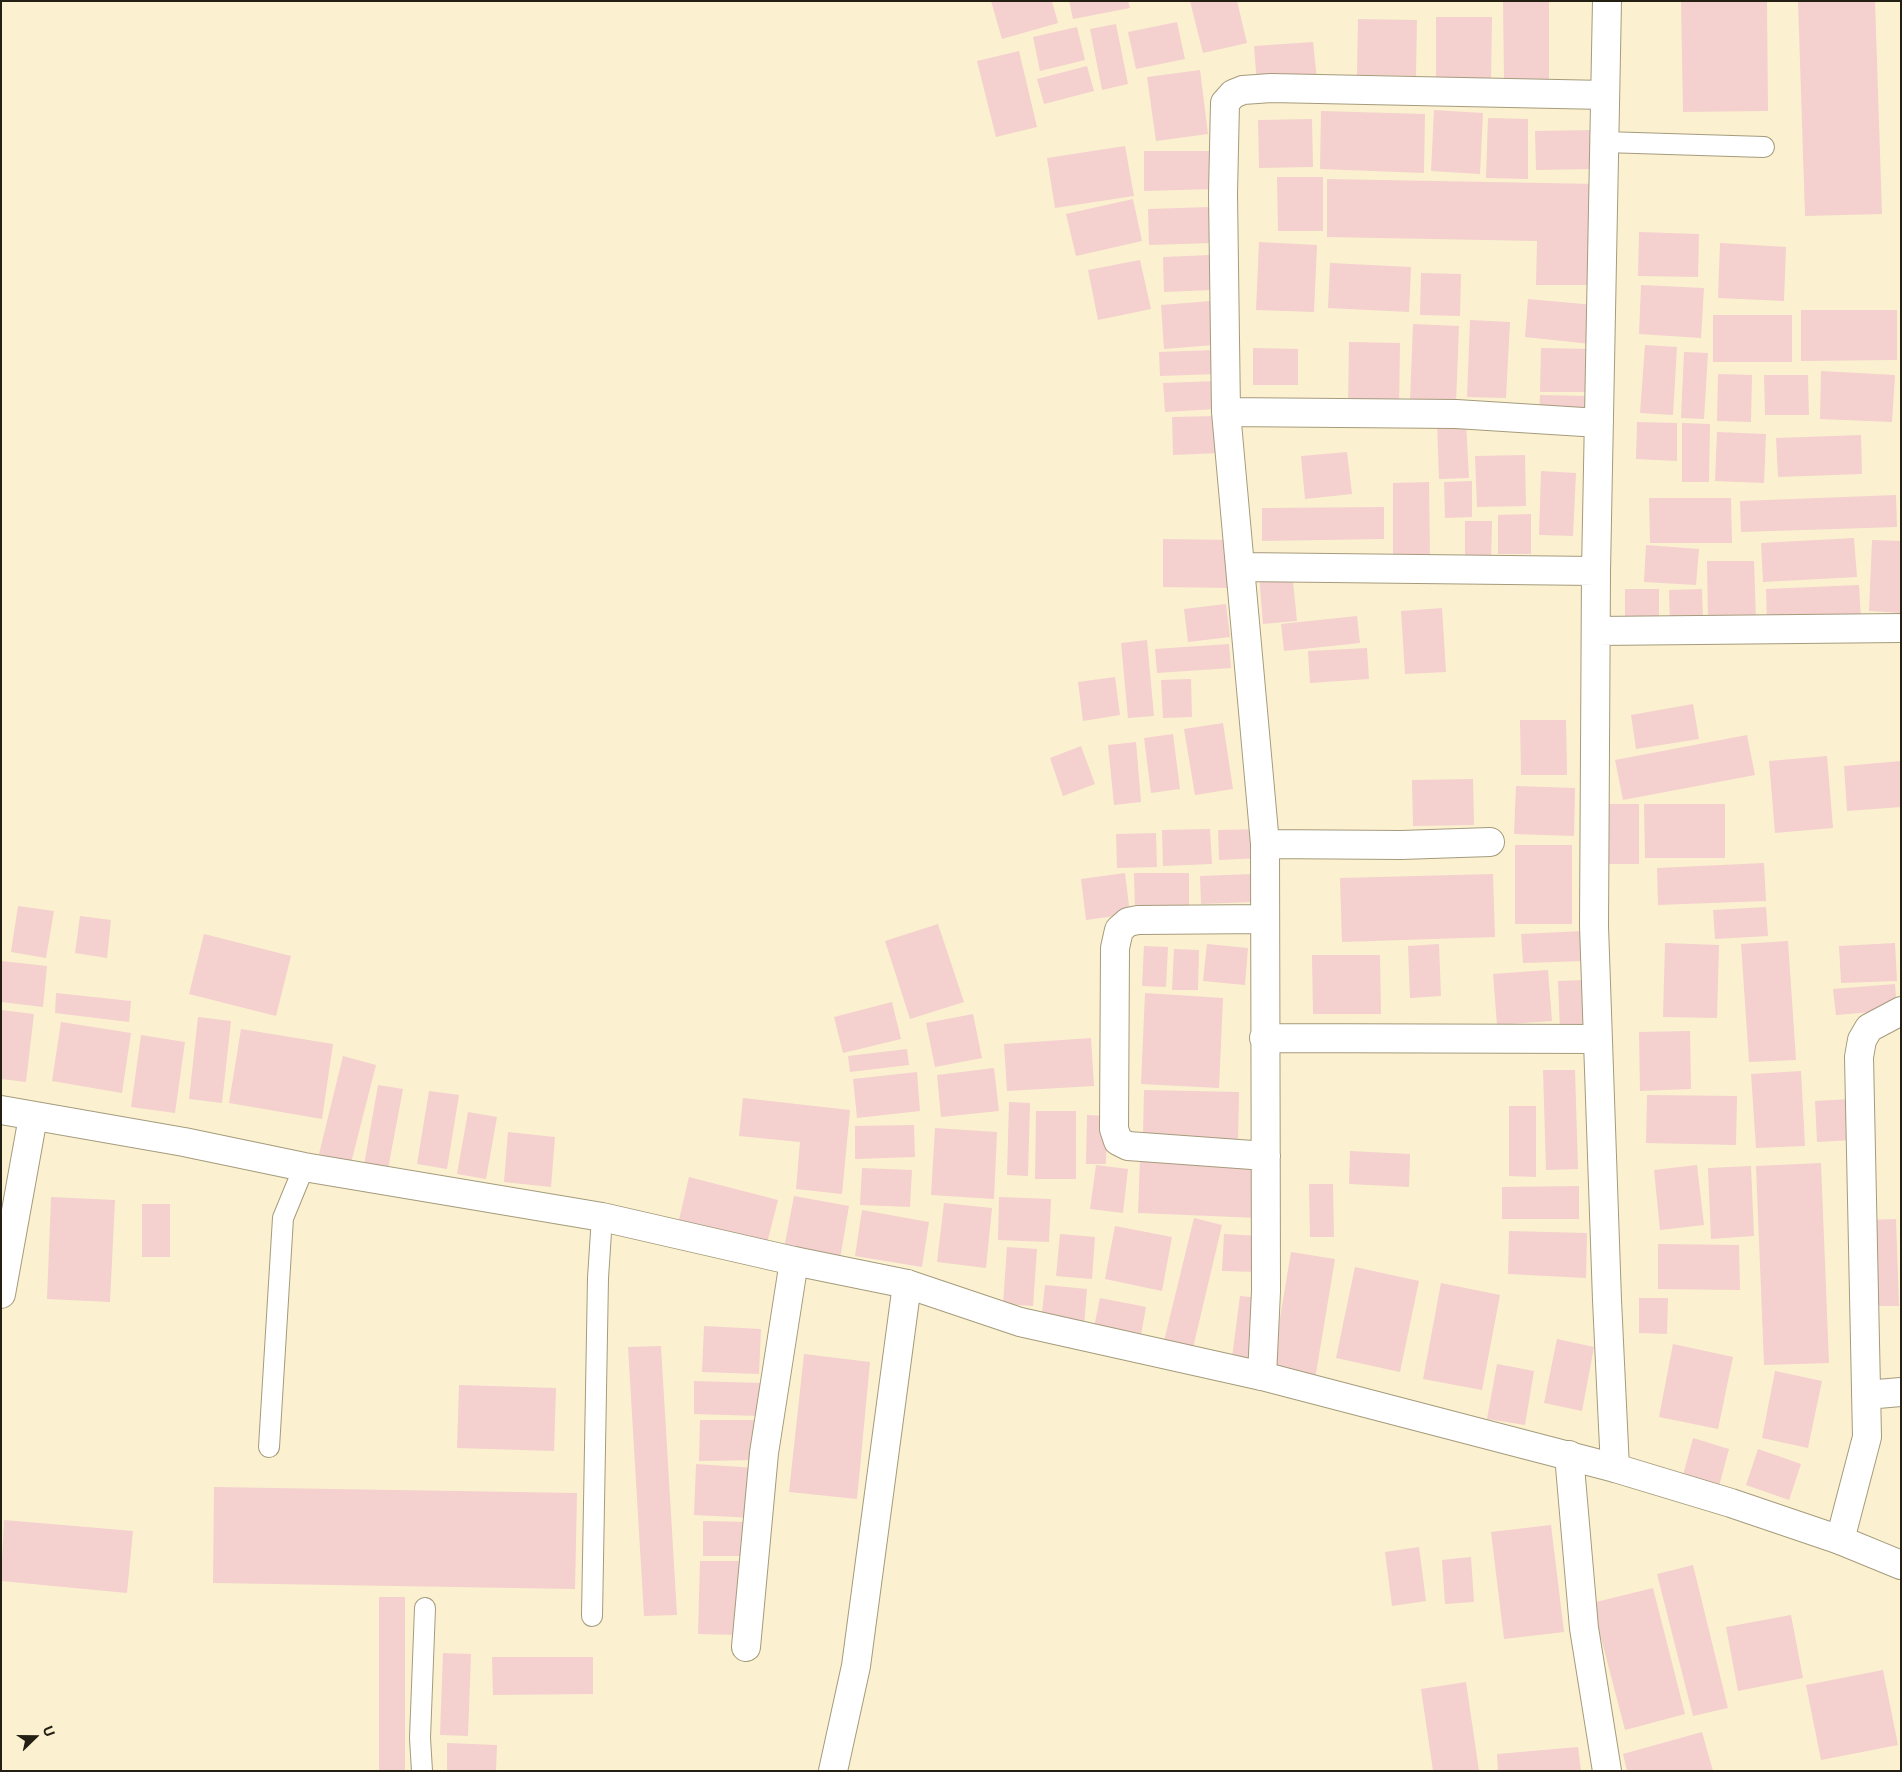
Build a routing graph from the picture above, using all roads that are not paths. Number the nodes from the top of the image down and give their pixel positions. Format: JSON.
{"nodes":[{"id":1,"x":1607,"y":1,"type":"edge"},
{"id":2,"x":1605,"y":95,"type":"junction"},
{"id":3,"x":1604,"y":142,"type":"junction"},
{"id":4,"x":1764,"y":147,"type":"dead end"},
{"id":5,"x":1226,"y":412,"type":"junction"},
{"id":6,"x":1599,"y":423,"type":"junction"},
{"id":7,"x":1241,"y":567,"type":"junction"},
{"id":8,"x":1596,"y":571,"type":"junction"},
{"id":9,"x":1901,"y":628,"type":"edge"},
{"id":10,"x":1597,"y":631,"type":"junction"},
{"id":11,"x":1490,"y":842,"type":"dead end"},
{"id":12,"x":1265,"y":844,"type":"junction"},
{"id":13,"x":1265,"y":919,"type":"junction"},
{"id":14,"x":1901,"y":1011,"type":"edge"},
{"id":15,"x":1264,"y":1038,"type":"junction"},
{"id":16,"x":1598,"y":1039,"type":"junction"},
{"id":17,"x":1,"y":1110,"type":"edge"},
{"id":18,"x":33,"y":1117,"type":"junction"},
{"id":19,"x":1266,"y":1156,"type":"junction"},
{"id":20,"x":304,"y":1167,"type":"junction"},
{"id":21,"x":602,"y":1217,"type":"junction"},
{"id":22,"x":794,"y":1261,"type":"junction"},
{"id":23,"x":907,"y":1284,"type":"junction"},
{"id":24,"x":1,"y":1294,"type":"edge"},
{"id":25,"x":1262,"y":1376,"type":"junction"},
{"id":26,"x":1901,"y":1392,"type":"edge"},
{"id":27,"x":1866,"y":1395,"type":"junction"},
{"id":28,"x":269,"y":1447,"type":"dead end"},
{"id":29,"x":1569,"y":1455,"type":"junction"},
{"id":30,"x":1615,"y":1468,"type":"junction"},
{"id":31,"x":1840,"y":1540,"type":"junction"},
{"id":32,"x":1901,"y":1565,"type":"edge"},
{"id":33,"x":425,"y":1608,"type":"dead end"},
{"id":34,"x":592,"y":1616,"type":"dead end"},
{"id":35,"x":746,"y":1647,"type":"dead end"},
{"id":36,"x":422,"y":1771,"type":"edge"},
{"id":37,"x":833,"y":1771,"type":"edge"},
{"id":38,"x":1608,"y":1771,"type":"edge"}],
"edges":[{"from":1,"to":2,"type":"street"},
{"from":2,"to":3,"type":"street"},
{"from":2,"to":5,"type":"street"},
{"from":3,"to":4,"type":"lane"},
{"from":3,"to":6,"type":"street"},
{"from":5,"to":6,"type":"street"},
{"from":5,"to":7,"type":"street"},
{"from":6,"to":8,"type":"street"},
{"from":7,"to":8,"type":"street"},
{"from":7,"to":12,"type":"street"},
{"from":8,"to":10,"type":"street"},
{"from":9,"to":10,"type":"street"},
{"from":10,"to":16,"type":"street"},
{"from":11,"to":12,"type":"street"},
{"from":12,"to":13,"type":"street"},
{"from":13,"to":15,"type":"street"},
{"from":13,"to":19,"type":"street"},
{"from":14,"to":27,"type":"street"},
{"from":15,"to":16,"type":"street"},
{"from":15,"to":19,"type":"street"},
{"from":16,"to":30,"type":"street"},
{"from":17,"to":18,"type":"street"},
{"from":18,"to":20,"type":"street"},
{"from":18,"to":24,"type":"street"},
{"from":19,"to":25,"type":"street"},
{"from":20,"to":21,"type":"street"},
{"from":20,"to":28,"type":"lane"},
{"from":21,"to":22,"type":"street"},
{"from":21,"to":34,"type":"lane"},
{"from":22,"to":23,"type":"street"},
{"from":22,"to":35,"type":"street"},
{"from":23,"to":25,"type":"street"},
{"from":23,"to":37,"type":"street"},
{"from":25,"to":29,"type":"street"},
{"from":26,"to":27,"type":"street"},
{"from":27,"to":31,"type":"street"},
{"from":29,"to":30,"type":"street"},
{"from":29,"to":38,"type":"street"},
{"from":30,"to":31,"type":"street"},
{"from":31,"to":32,"type":"street"},
{"from":33,"to":36,"type":"lane"}]}
